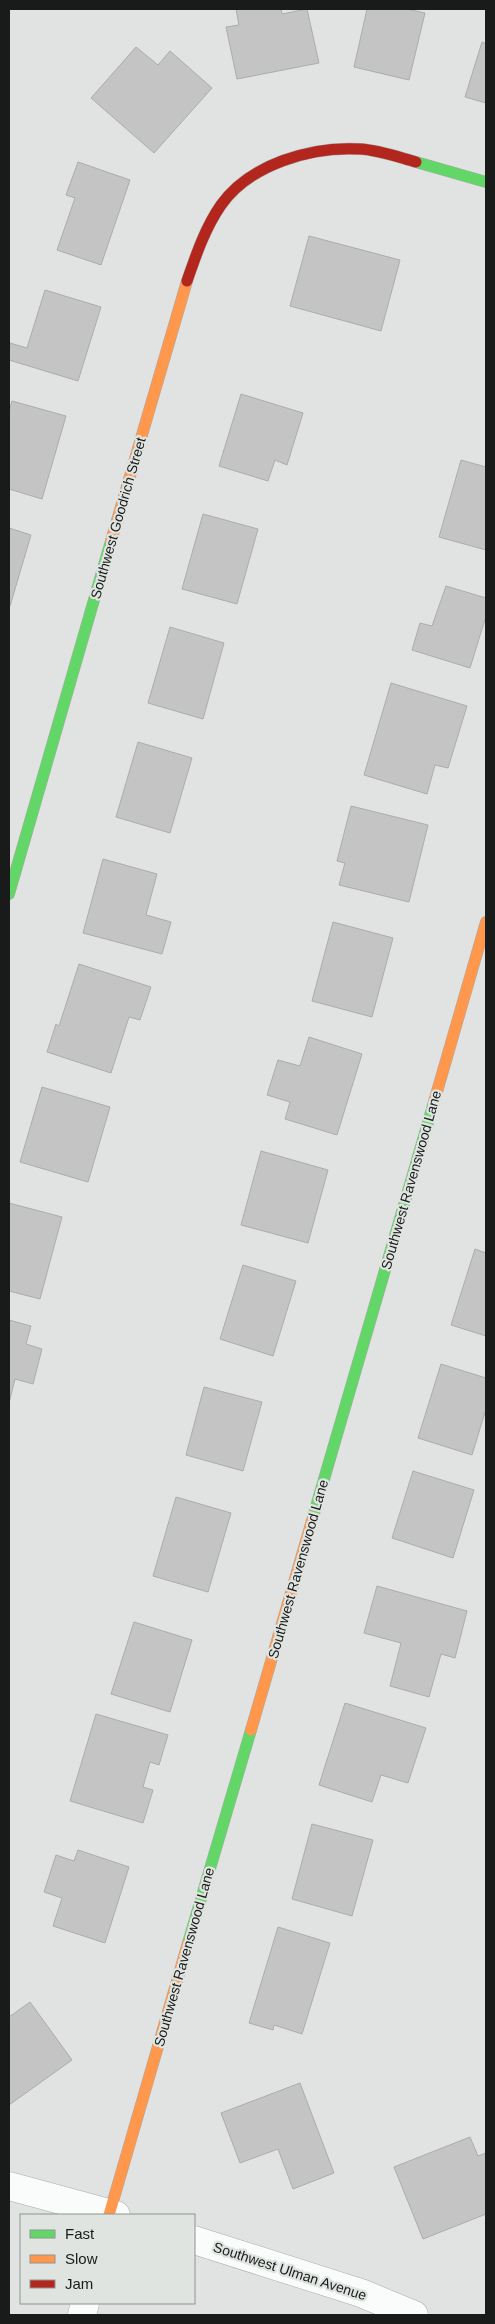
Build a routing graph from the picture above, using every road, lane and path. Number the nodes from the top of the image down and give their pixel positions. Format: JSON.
{"nodes":[{"id":1,"x":486,"y":182,"type":"edge"},
{"id":2,"x":9,"y":894,"type":"edge"},
{"id":3,"x":486,"y":922,"type":"edge"},
{"id":4,"x":9,"y":2186,"type":"edge"},
{"id":5,"x":108,"y":2214,"type":"edge"},
{"id":6,"x":112,"y":2214,"type":"edge"},
{"id":7,"x":195,"y":2240,"type":"edge"},
{"id":8,"x":414,"y":2315,"type":"edge"}],
"edges":[{"from":1,"to":2,"type":"street","name":"Southwest Goodrich Street"},
{"from":3,"to":6,"type":"street","name":"Southwest Ravenswood Lane"},
{"from":4,"to":5,"type":"street"},
{"from":7,"to":8,"type":"street","name":"Southwest Ulman Avenue"}]}
